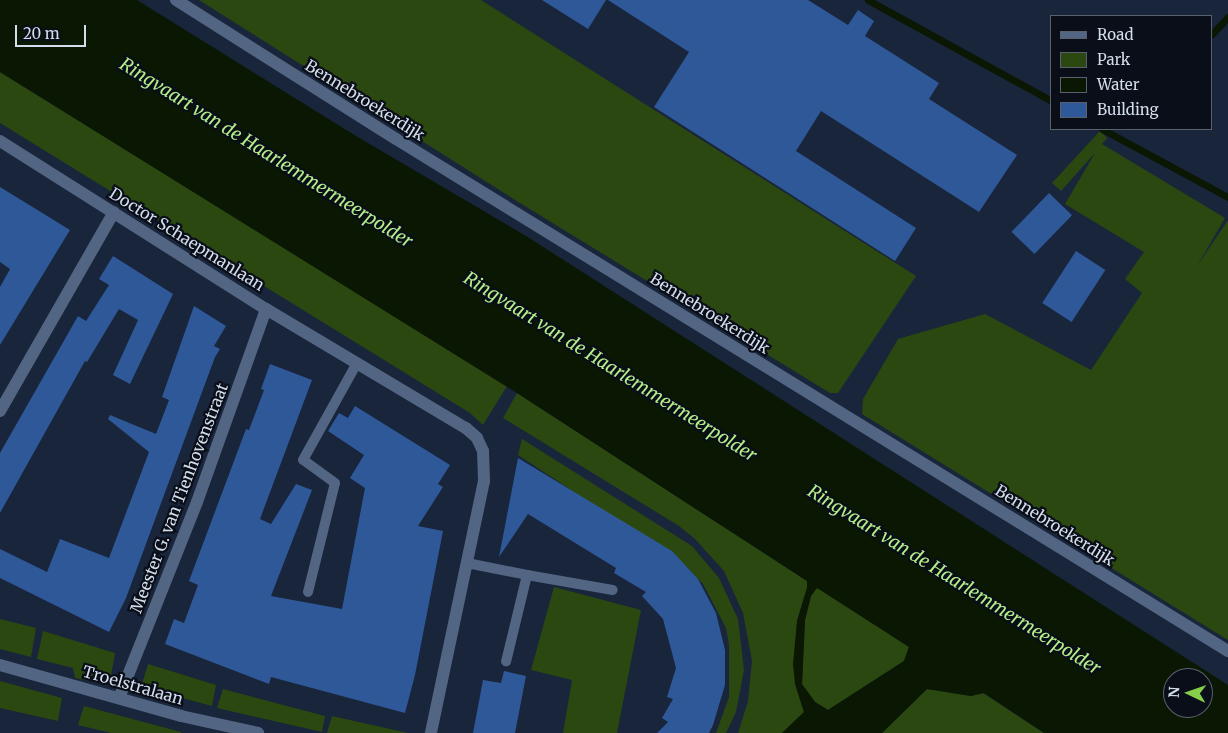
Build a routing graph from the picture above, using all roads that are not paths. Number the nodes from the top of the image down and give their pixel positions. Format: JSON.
{"nodes":[{"id":1,"x":176,"y":0,"type":"edge"},
{"id":2,"x":0,"y":141,"type":"edge"},
{"id":3,"x":114,"y":212,"type":"junction"},
{"id":4,"x":266,"y":309,"type":"junction"},
{"id":5,"x":357,"y":363,"type":"junction"},
{"id":6,"x":0,"y":411,"type":"edge"},
{"id":7,"x":467,"y":563,"type":"junction"},
{"id":8,"x":527,"y":575,"type":"junction"},
{"id":9,"x":614,"y":590,"type":"dead end"},
{"id":10,"x":308,"y":592,"type":"dead end"},
{"id":11,"x":1228,"y":651,"type":"edge"},
{"id":12,"x":506,"y":662,"type":"dead end"},
{"id":13,"x":0,"y":665,"type":"edge"},
{"id":14,"x":119,"y":698,"type":"junction"},
{"id":15,"x":258,"y":733,"type":"edge"},
{"id":16,"x":431,"y":733,"type":"edge"}],
"edges":[{"from":1,"to":11,"type":"street","name":"Bennebroekerdijk"},
{"from":2,"to":3,"type":"street","name":"Doctor Schaepmanlaan"},
{"from":3,"to":4,"type":"street","name":"Doctor Schaepmanlaan"},
{"from":3,"to":6,"type":"street"},
{"from":4,"to":5,"type":"street","name":"Doctor Schaepmanlaan"},
{"from":4,"to":14,"type":"street","name":"Meester G. van Tienhovenstraat"},
{"from":5,"to":7,"type":"street","name":"Doctor Schaepmanlaan"},
{"from":5,"to":10,"type":"lane"},
{"from":7,"to":8,"type":"lane"},
{"from":7,"to":16,"type":"street","name":"Doctor Schaepmanlaan"},
{"from":8,"to":9,"type":"lane"},
{"from":8,"to":12,"type":"lane"},
{"from":13,"to":14,"type":"street","name":"Troelstralaan"},
{"from":14,"to":15,"type":"street","name":"Troelstralaan"}]}
